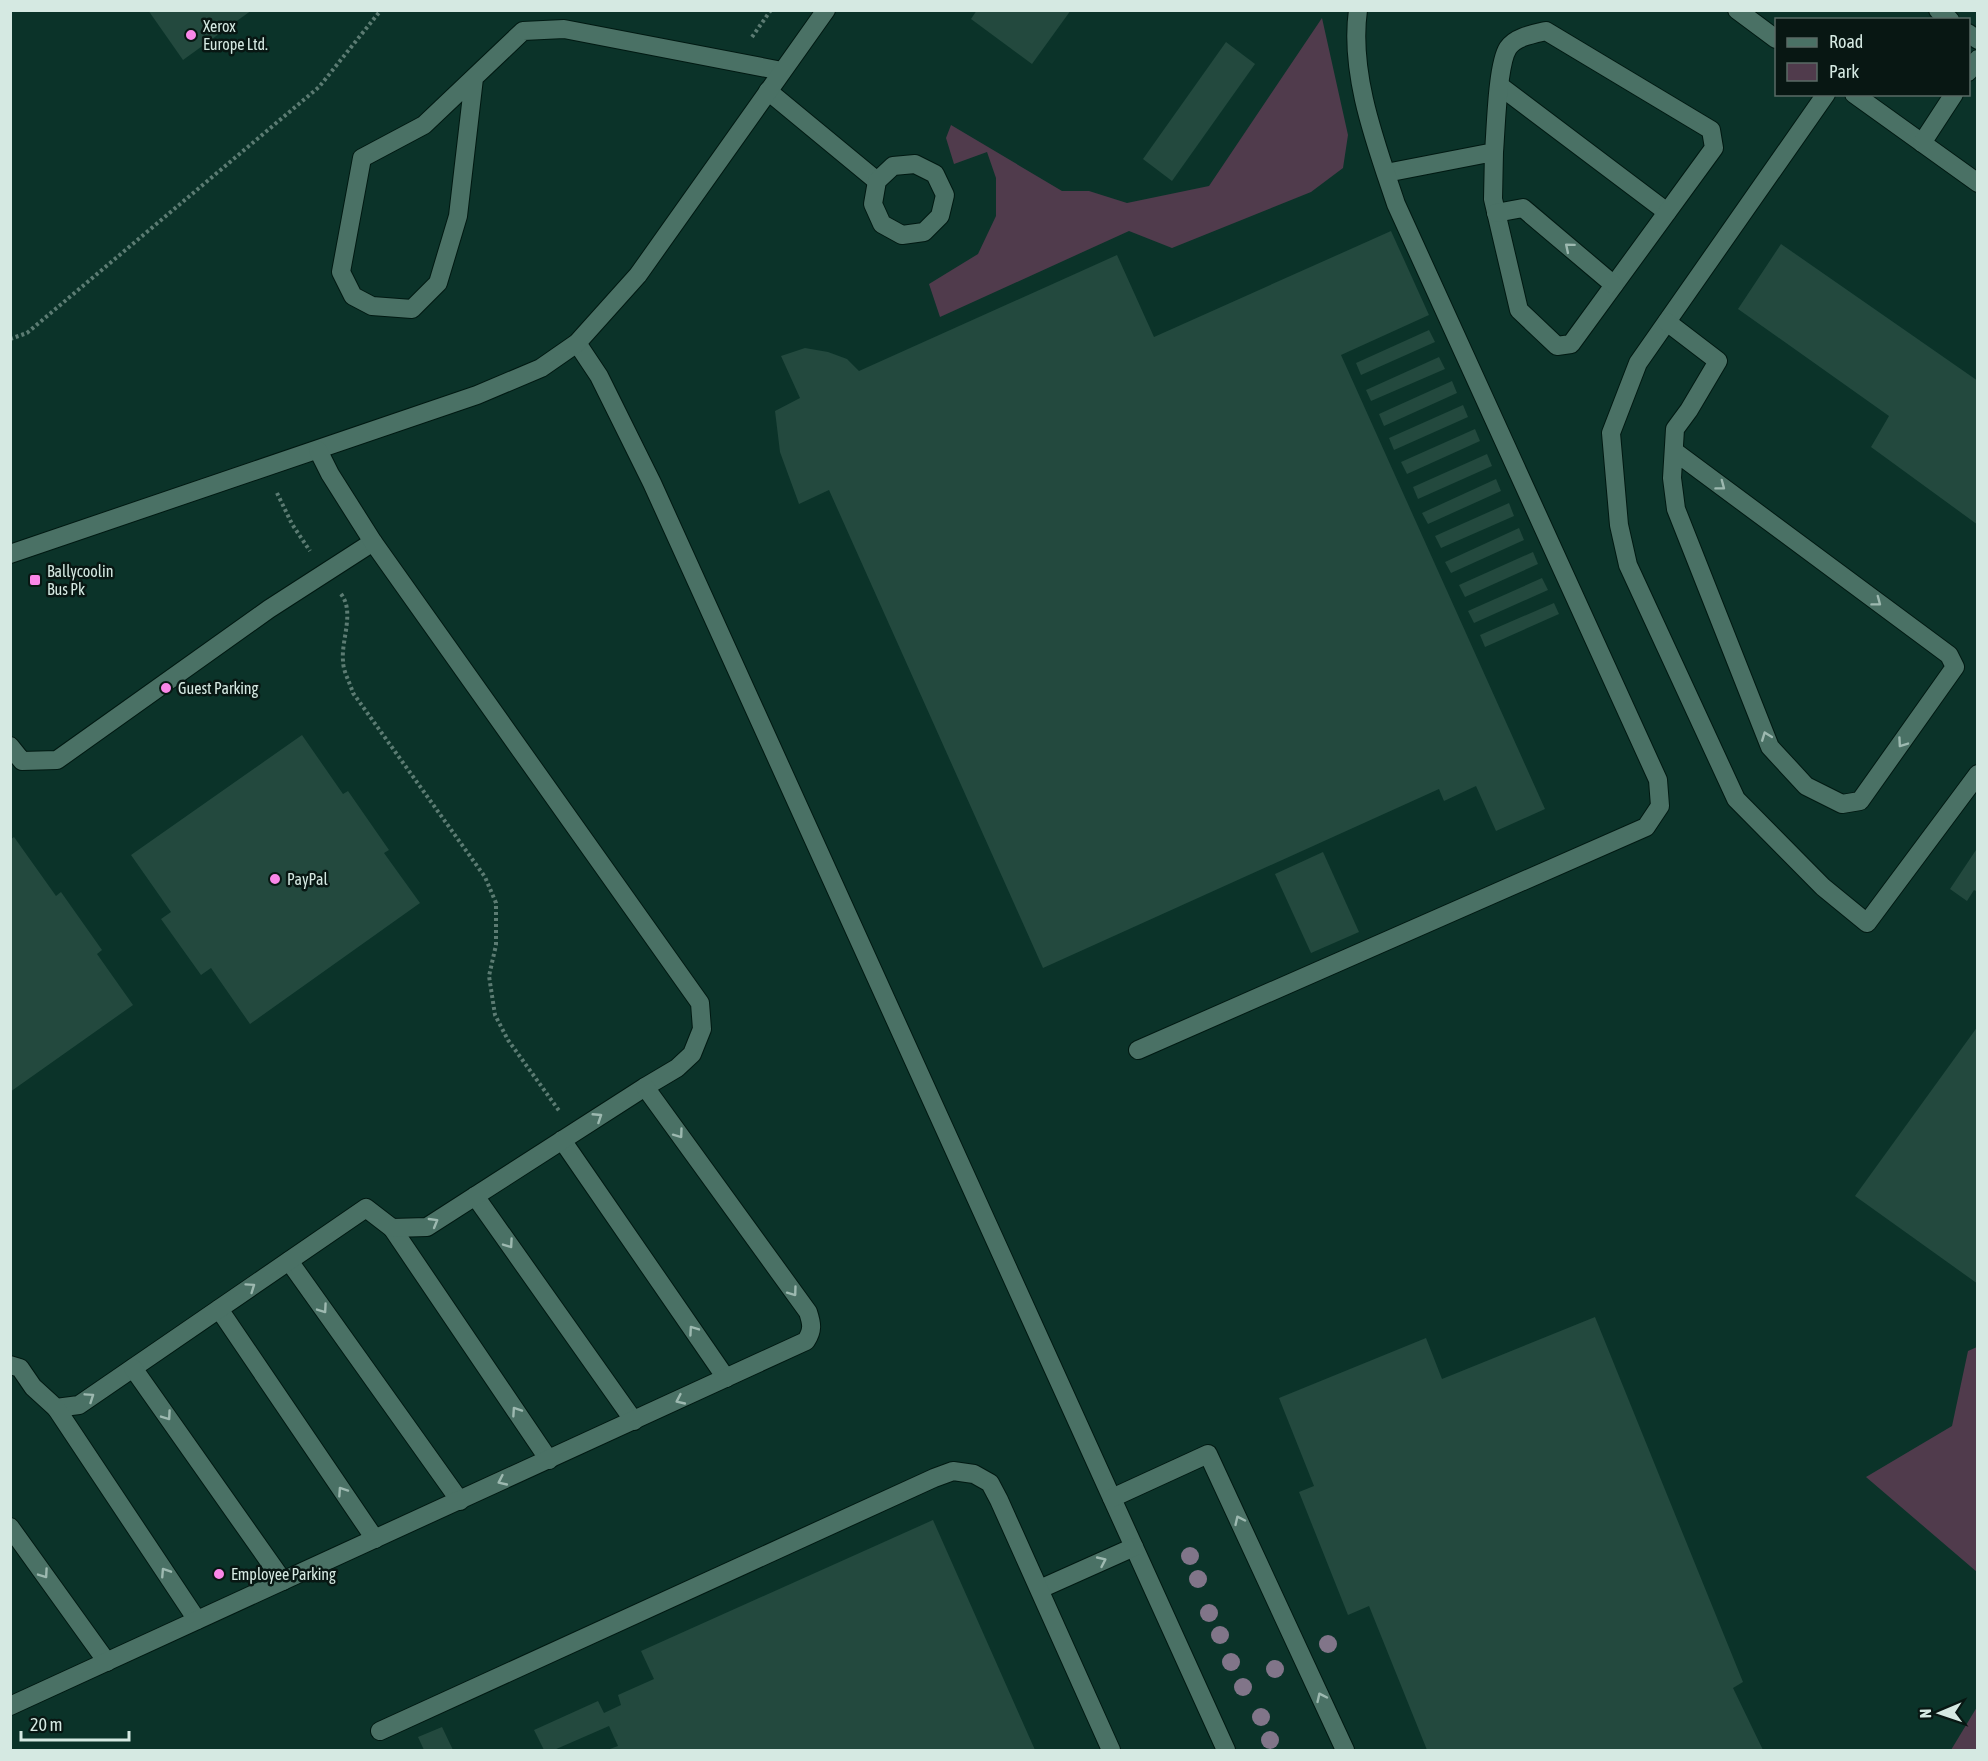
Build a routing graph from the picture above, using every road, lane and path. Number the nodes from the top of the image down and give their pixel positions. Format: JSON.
{"nodes":[{"id":1,"x":381,"y":10,"type":"edge"},
{"id":2,"x":826,"y":10,"type":"edge"},
{"id":3,"x":1358,"y":10,"type":"edge"},
{"id":4,"x":1737,"y":10,"type":"edge"},
{"id":5,"x":1775,"y":38,"type":"edge"},
{"id":6,"x":782,"y":72,"type":"junction"},
{"id":7,"x":474,"y":78,"type":"junction"},
{"id":8,"x":1500,"y":86,"type":"junction"},
{"id":9,"x":768,"y":92,"type":"junction"},
{"id":10,"x":1825,"y":96,"type":"edge"},
{"id":11,"x":1857,"y":96,"type":"edge"},
{"id":12,"x":1953,"y":96,"type":"edge"},
{"id":13,"x":1922,"y":143,"type":"junction"},
{"id":14,"x":1494,"y":152,"type":"junction"},
{"id":15,"x":1386,"y":173,"type":"junction"},
{"id":16,"x":877,"y":182,"type":"dead end"},
{"id":17,"x":1977,"y":183,"type":"edge"},
{"id":18,"x":1667,"y":212,"type":"junction"},
{"id":19,"x":1497,"y":213,"type":"junction"},
{"id":20,"x":1614,"y":285,"type":"junction"},
{"id":21,"x":1667,"y":322,"type":"junction"},
{"id":22,"x":10,"y":339,"type":"edge"},
{"id":23,"x":577,"y":343,"type":"junction"},
{"id":24,"x":318,"y":450,"type":"junction"},
{"id":25,"x":1674,"y":451,"type":"junction"},
{"id":26,"x":265,"y":468,"type":"junction"},
{"id":27,"x":373,"y":542,"type":"junction"},
{"id":28,"x":10,"y":554,"type":"edge"},
{"id":29,"x":325,"y":574,"type":"junction"},
{"id":30,"x":10,"y":746,"type":"edge"},
{"id":31,"x":1977,"y":774,"type":"edge"},
{"id":32,"x":1138,"y":1050,"type":"dead end"},
{"id":33,"x":645,"y":1087,"type":"junction"},
{"id":34,"x":568,"y":1136,"type":"junction"},
{"id":35,"x":475,"y":1196,"type":"junction"},
{"id":36,"x":392,"y":1228,"type":"junction"},
{"id":37,"x":289,"y":1261,"type":"junction"},
{"id":38,"x":219,"y":1309,"type":"junction"},
{"id":39,"x":10,"y":1365,"type":"edge"},
{"id":40,"x":133,"y":1368,"type":"junction"},
{"id":41,"x":726,"y":1378,"type":"junction"},
{"id":42,"x":56,"y":1408,"type":"junction"},
{"id":43,"x":634,"y":1420,"type":"junction"},
{"id":44,"x":549,"y":1460,"type":"junction"},
{"id":45,"x":1112,"y":1498,"type":"junction"},
{"id":46,"x":460,"y":1501,"type":"junction"},
{"id":47,"x":10,"y":1527,"type":"edge"},
{"id":48,"x":375,"y":1539,"type":"junction"},
{"id":49,"x":1134,"y":1547,"type":"junction"},
{"id":50,"x":283,"y":1581,"type":"junction"},
{"id":51,"x":1040,"y":1588,"type":"junction"},
{"id":52,"x":197,"y":1620,"type":"junction"},
{"id":53,"x":107,"y":1662,"type":"junction"},
{"id":54,"x":13,"y":1700,"type":"edge"},
{"id":55,"x":380,"y":1731,"type":"dead end"},
{"id":56,"x":1111,"y":1750,"type":"edge"},
{"id":57,"x":1226,"y":1750,"type":"edge"},
{"id":58,"x":1345,"y":1750,"type":"edge"}],
"edges":[{"from":1,"to":22,"type":"path"},
{"from":2,"to":6,"type":"street"},
{"from":3,"to":15,"type":"street"},
{"from":4,"to":5,"type":"street"},
{"from":6,"to":7,"type":"street"},
{"from":6,"to":9,"type":"street"},
{"from":7,"to":7,"type":"street"},
{"from":8,"to":14,"type":"street"},
{"from":8,"to":18,"type":"street"},
{"from":8,"to":18,"type":"street"},
{"from":9,"to":16,"type":"street"},
{"from":9,"to":23,"type":"street"},
{"from":10,"to":21,"type":"street"},
{"from":11,"to":13,"type":"street"},
{"from":12,"to":13,"type":"street"},
{"from":13,"to":17,"type":"street"},
{"from":14,"to":15,"type":"street"},
{"from":14,"to":19,"type":"street"},
{"from":15,"to":32,"type":"street"},
{"from":18,"to":20,"type":"street"},
{"from":20,"to":19,"type":"street","one_way":true},
{"from":19,"to":20,"type":"street"},
{"from":21,"to":25,"type":"street"},
{"from":21,"to":31,"type":"street"},
{"from":23,"to":24,"type":"street"},
{"from":23,"to":45,"type":"street"},
{"from":24,"to":26,"type":"street"},
{"from":24,"to":27,"type":"street"},
{"from":25,"to":25,"type":"street","one_way":true},
{"from":26,"to":28,"type":"street"},
{"from":26,"to":29,"type":"path"},
{"from":27,"to":29,"type":"street"},
{"from":27,"to":33,"type":"street"},
{"from":29,"to":30,"type":"street"},
{"from":29,"to":34,"type":"path"},
{"from":34,"to":33,"type":"street","one_way":true},
{"from":33,"to":41,"type":"street","one_way":true},
{"from":34,"to":35,"type":"street"},
{"from":41,"to":34,"type":"street","one_way":true},
{"from":36,"to":35,"type":"street","one_way":true},
{"from":35,"to":43,"type":"street","one_way":true},
{"from":36,"to":37,"type":"street"},
{"from":44,"to":36,"type":"street","one_way":true},
{"from":38,"to":37,"type":"street","one_way":true},
{"from":37,"to":46,"type":"street","one_way":true},
{"from":38,"to":40,"type":"street"},
{"from":48,"to":38,"type":"street","one_way":true},
{"from":39,"to":42,"type":"street"},
{"from":42,"to":40,"type":"street","one_way":true},
{"from":40,"to":50,"type":"street","one_way":true},
{"from":41,"to":43,"type":"street","one_way":true},
{"from":52,"to":42,"type":"street","one_way":true},
{"from":43,"to":44,"type":"street"},
{"from":44,"to":46,"type":"street","one_way":true},
{"from":45,"to":49,"type":"street"},
{"from":58,"to":45,"type":"street","one_way":true},
{"from":46,"to":48,"type":"street"},
{"from":47,"to":53,"type":"street","one_way":true},
{"from":48,"to":50,"type":"street"},
{"from":51,"to":49,"type":"street","one_way":true},
{"from":49,"to":57,"type":"street"},
{"from":50,"to":52,"type":"street"},
{"from":51,"to":55,"type":"street"},
{"from":51,"to":56,"type":"street"},
{"from":52,"to":53,"type":"street"},
{"from":53,"to":54,"type":"street"}]}
